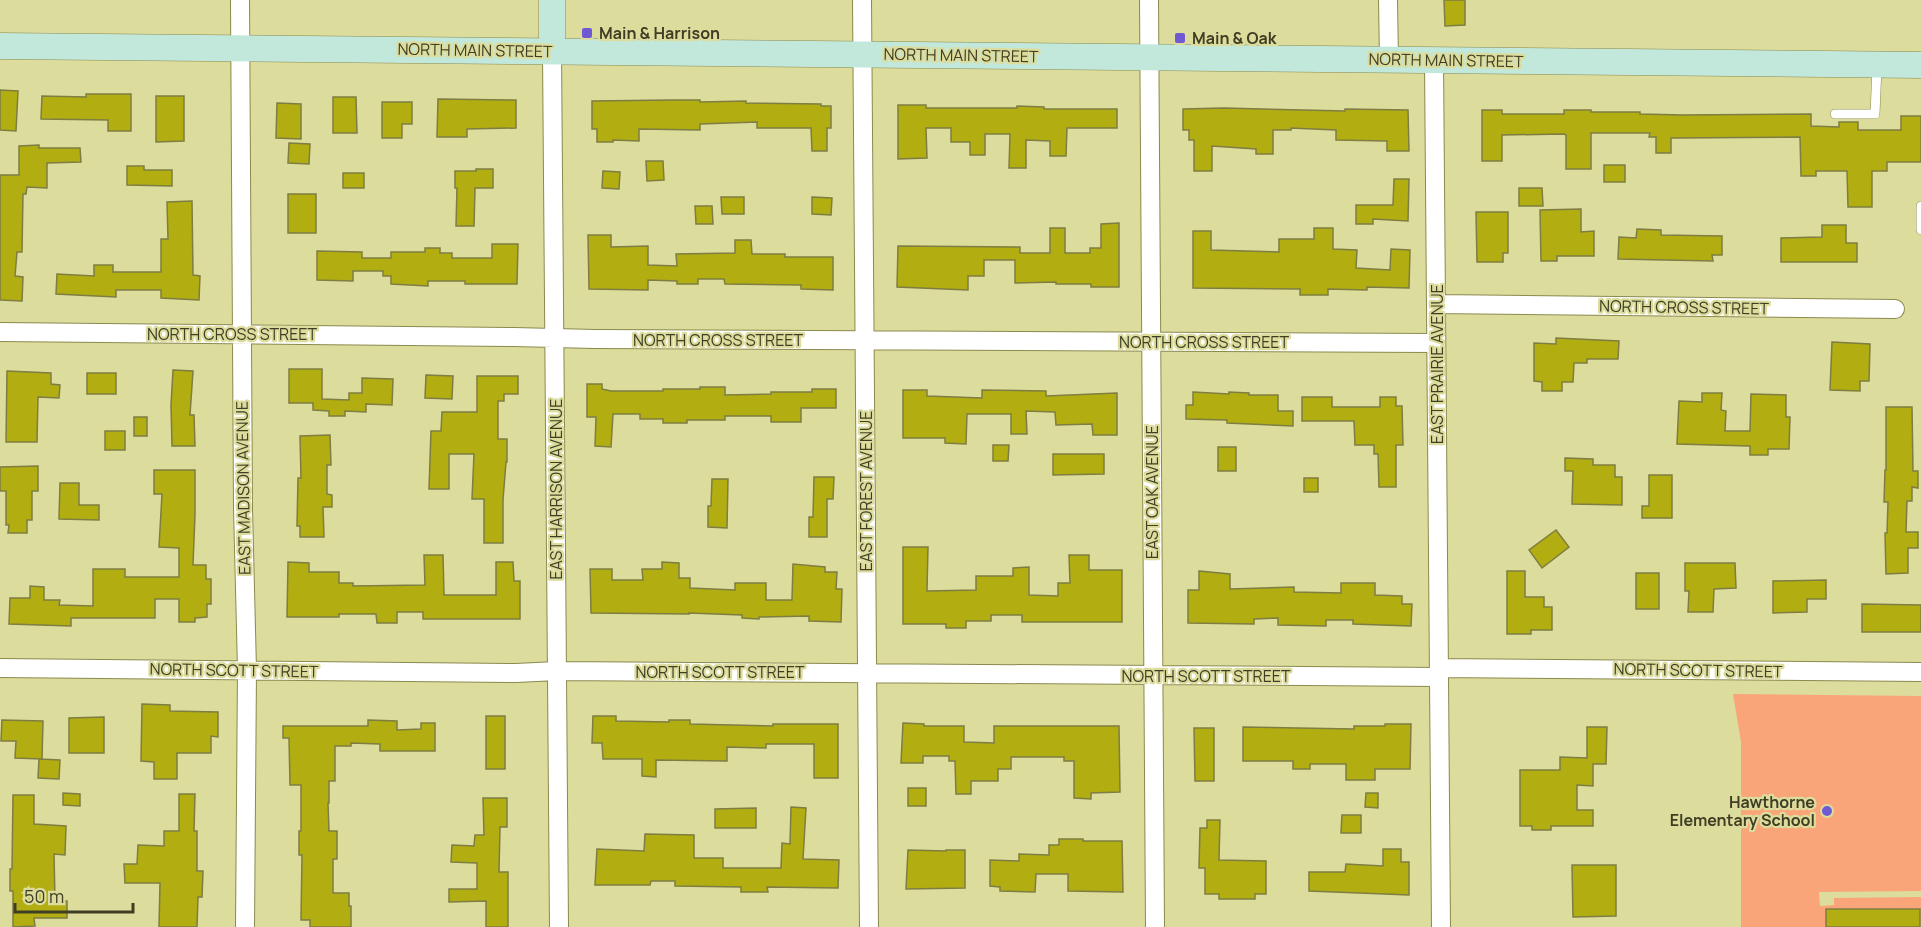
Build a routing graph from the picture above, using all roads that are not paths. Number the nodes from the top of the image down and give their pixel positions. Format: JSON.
{"nodes":[{"id":1,"x":240,"y":0,"type":"edge"},
{"id":2,"x":552,"y":0,"type":"edge"},
{"id":3,"x":862,"y":0,"type":"edge"},
{"id":4,"x":1149,"y":0,"type":"edge"},
{"id":5,"x":1388,"y":0,"type":"edge"},
{"id":6,"x":0,"y":46,"type":"edge"},
{"id":7,"x":240,"y":48,"type":"junction"},
{"id":8,"x":552,"y":51,"type":"junction"},
{"id":9,"x":863,"y":54,"type":"junction"},
{"id":10,"x":1150,"y":57,"type":"junction"},
{"id":11,"x":1389,"y":60,"type":"junction"},
{"id":12,"x":1434,"y":60,"type":"junction"},
{"id":13,"x":1877,"y":64,"type":"junction"},
{"id":14,"x":1921,"y":65,"type":"edge"},
{"id":15,"x":1835,"y":114,"type":"dead end"},
{"id":16,"x":1921,"y":206,"type":"edge"},
{"id":17,"x":1921,"y":230,"type":"edge"},
{"id":18,"x":1436,"y":304,"type":"junction"},
{"id":19,"x":1895,"y":309,"type":"dead end"},
{"id":20,"x":0,"y":332,"type":"edge"},
{"id":21,"x":242,"y":334,"type":"junction"},
{"id":22,"x":555,"y":338,"type":"junction"},
{"id":23,"x":865,"y":341,"type":"junction"},
{"id":24,"x":1151,"y":342,"type":"junction"},
{"id":25,"x":1436,"y":343,"type":"junction"},
{"id":26,"x":0,"y":668,"type":"edge"},
{"id":27,"x":247,"y":670,"type":"junction"},
{"id":28,"x":557,"y":671,"type":"junction"},
{"id":29,"x":1439,"y":672,"type":"junction"},
{"id":30,"x":1921,"y":672,"type":"edge"},
{"id":31,"x":867,"y":673,"type":"junction"},
{"id":32,"x":1154,"y":675,"type":"junction"},
{"id":33,"x":245,"y":927,"type":"edge"},
{"id":34,"x":559,"y":927,"type":"edge"},
{"id":35,"x":869,"y":927,"type":"edge"},
{"id":36,"x":1155,"y":927,"type":"edge"},
{"id":37,"x":1441,"y":927,"type":"edge"}],
"edges":[{"from":1,"to":7,"type":"street","name":"EAST MADISON AVENUE"},
{"from":2,"to":8,"type":"street"},
{"from":3,"to":9,"type":"street","name":"EAST FOREST AVENUE"},
{"from":4,"to":10,"type":"street","name":"EAST OAK AVENUE"},
{"from":5,"to":11,"type":"street"},
{"from":6,"to":7,"type":"street","name":"NORTH MAIN STREET"},
{"from":7,"to":8,"type":"street","name":"NORTH MAIN STREET"},
{"from":7,"to":21,"type":"street","name":"EAST MADISON AVENUE"},
{"from":8,"to":9,"type":"street","name":"NORTH MAIN STREET"},
{"from":8,"to":22,"type":"street","name":"EAST HARRISON AVENUE"},
{"from":9,"to":10,"type":"street","name":"NORTH MAIN STREET"},
{"from":9,"to":23,"type":"street","name":"EAST FOREST AVENUE"},
{"from":10,"to":11,"type":"street","name":"NORTH MAIN STREET"},
{"from":10,"to":24,"type":"street","name":"EAST OAK AVENUE"},
{"from":11,"to":12,"type":"street","name":"NORTH MAIN STREET"},
{"from":12,"to":13,"type":"street","name":"NORTH MAIN STREET"},
{"from":12,"to":18,"type":"street","name":"EAST PRAIRIE AVENUE"},
{"from":13,"to":14,"type":"street","name":"NORTH MAIN STREET"},
{"from":13,"to":15,"type":"lane"},
{"from":16,"to":17,"type":"lane"},
{"from":18,"to":19,"type":"street","name":"NORTH CROSS STREET"},
{"from":18,"to":25,"type":"street","name":"EAST PRAIRIE AVENUE"},
{"from":20,"to":21,"type":"street","name":"NORTH CROSS STREET"},
{"from":21,"to":22,"type":"street","name":"NORTH CROSS STREET"},
{"from":21,"to":27,"type":"street","name":"EAST MADISON AVENUE"},
{"from":22,"to":23,"type":"street","name":"NORTH CROSS STREET"},
{"from":22,"to":28,"type":"street","name":"EAST HARRISON AVENUE"},
{"from":23,"to":24,"type":"street","name":"NORTH CROSS STREET"},
{"from":23,"to":31,"type":"street","name":"EAST FOREST AVENUE"},
{"from":24,"to":25,"type":"street","name":"NORTH CROSS STREET"},
{"from":24,"to":32,"type":"street","name":"EAST OAK AVENUE"},
{"from":25,"to":29,"type":"street","name":"EAST PRAIRIE AVENUE"},
{"from":26,"to":27,"type":"street","name":"NORTH SCOTT STREET"},
{"from":27,"to":28,"type":"street","name":"NORTH SCOTT STREET"},
{"from":27,"to":33,"type":"street","name":"EAST MADISON AVENUE"},
{"from":28,"to":31,"type":"street","name":"NORTH SCOTT STREET"},
{"from":28,"to":34,"type":"street","name":"EAST HARRISON AVENUE"},
{"from":29,"to":30,"type":"street","name":"NORTH SCOTT STREET"},
{"from":29,"to":32,"type":"street","name":"NORTH SCOTT STREET"},
{"from":29,"to":37,"type":"street","name":"EAST PRAIRIE AVENUE"},
{"from":31,"to":32,"type":"street","name":"NORTH SCOTT STREET"},
{"from":31,"to":35,"type":"street","name":"EAST FOREST AVENUE"},
{"from":32,"to":36,"type":"street","name":"EAST OAK AVENUE"}]}
